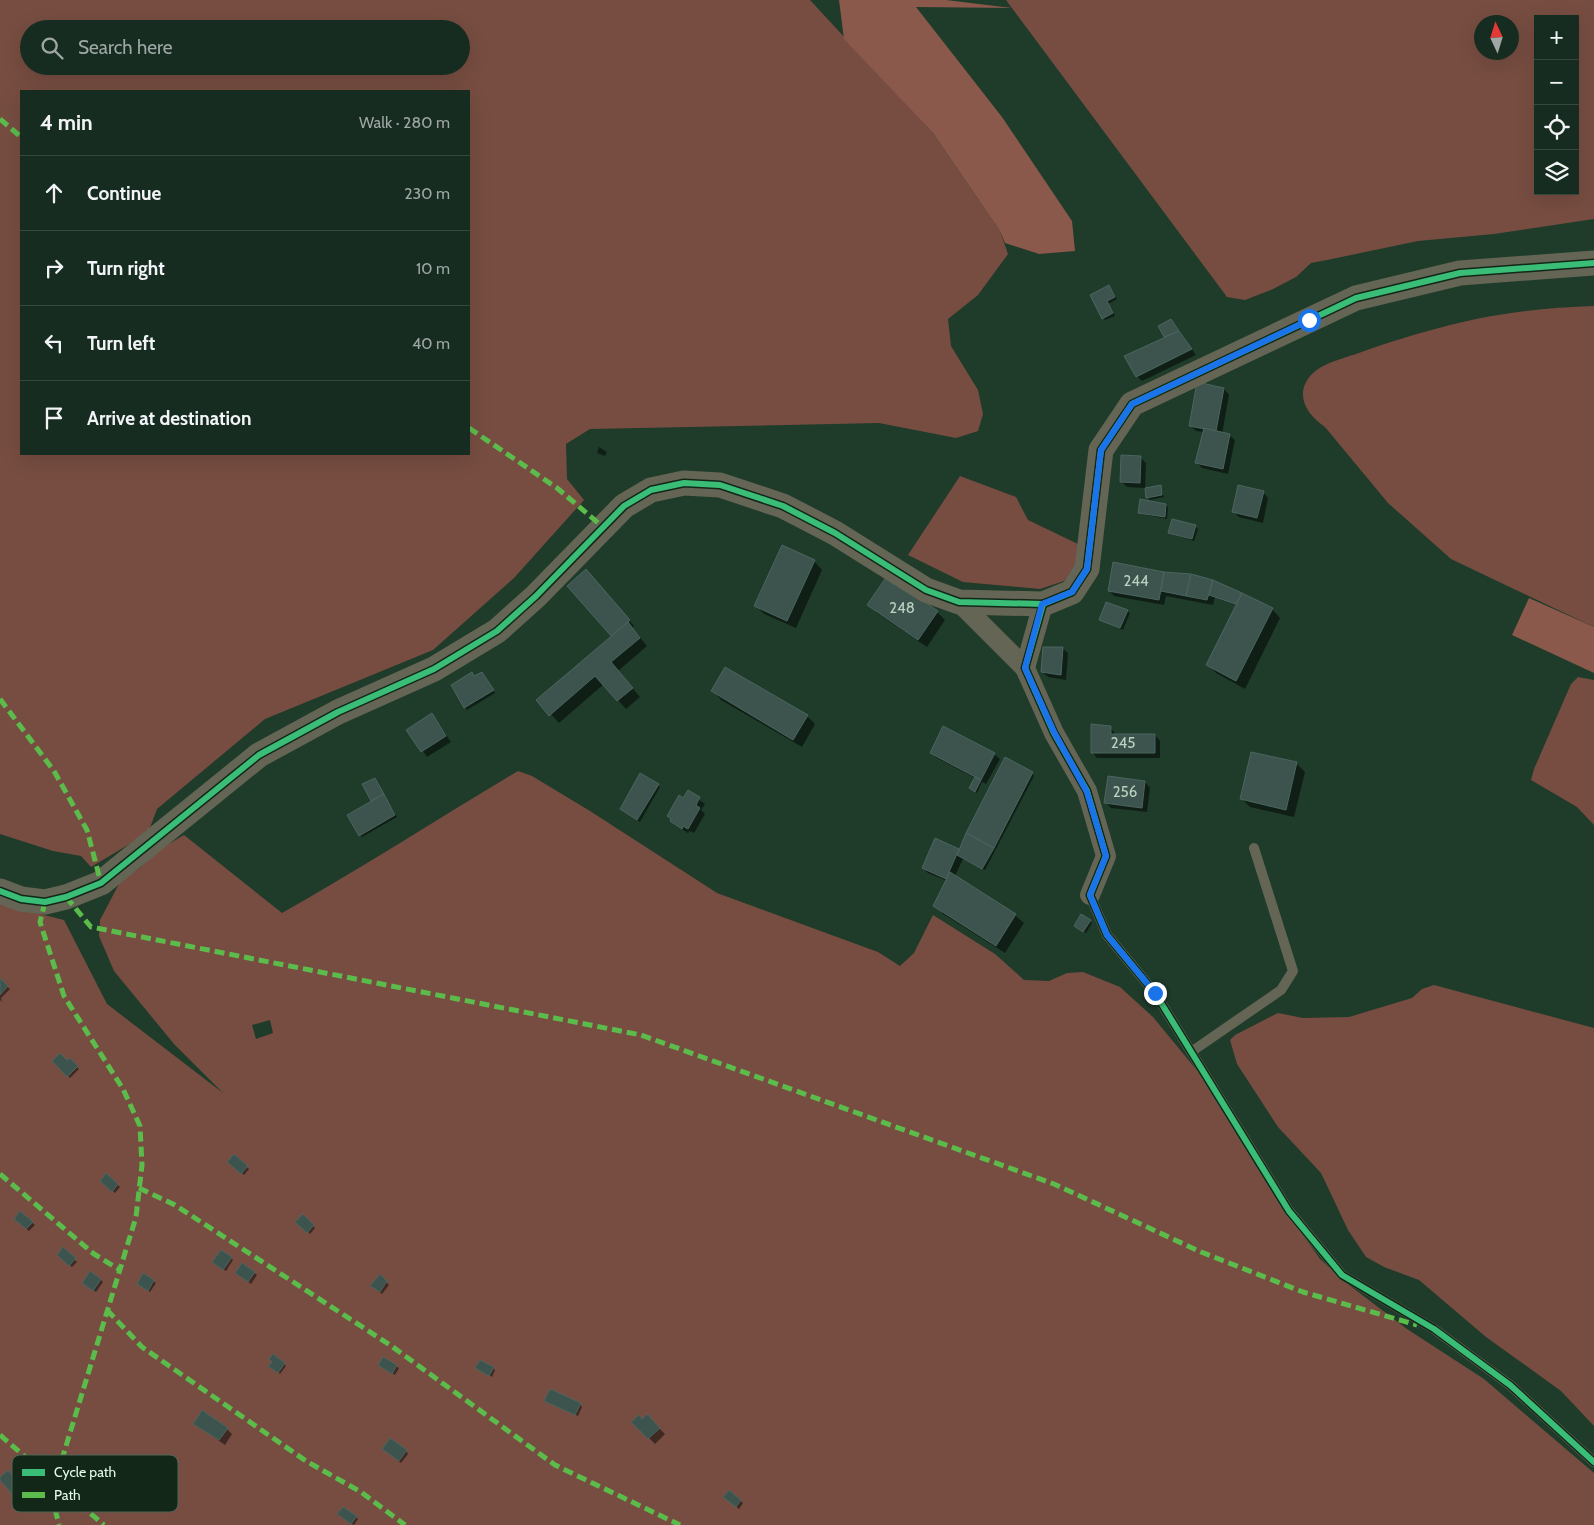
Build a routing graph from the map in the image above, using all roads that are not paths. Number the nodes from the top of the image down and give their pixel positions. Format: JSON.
{"nodes":[{"id":1,"x":1594,"y":263,"type":"edge"},
{"id":2,"x":959,"y":602,"type":"junction"},
{"id":3,"x":1042,"y":604,"type":"junction"},
{"id":4,"x":1025,"y":668,"type":"junction"},
{"id":5,"x":1254,"y":848,"type":"dead end"},
{"id":6,"x":0,"y":891,"type":"edge"},
{"id":7,"x":1090,"y":895,"type":"joint"},
{"id":8,"x":1191,"y":1052,"type":"junction"},
{"id":9,"x":1594,"y":1462,"type":"edge"}],
"edges":[{"from":1,"to":3,"type":"street"},
{"from":2,"to":3,"type":"street"},
{"from":2,"to":4,"type":"street"},
{"from":2,"to":6,"type":"street"},
{"from":3,"to":4,"type":"street"},
{"from":4,"to":7,"type":"street"},
{"from":5,"to":8,"type":"lane"},
{"from":7,"to":8,"type":"lane"},
{"from":8,"to":9,"type":"lane"}]}
